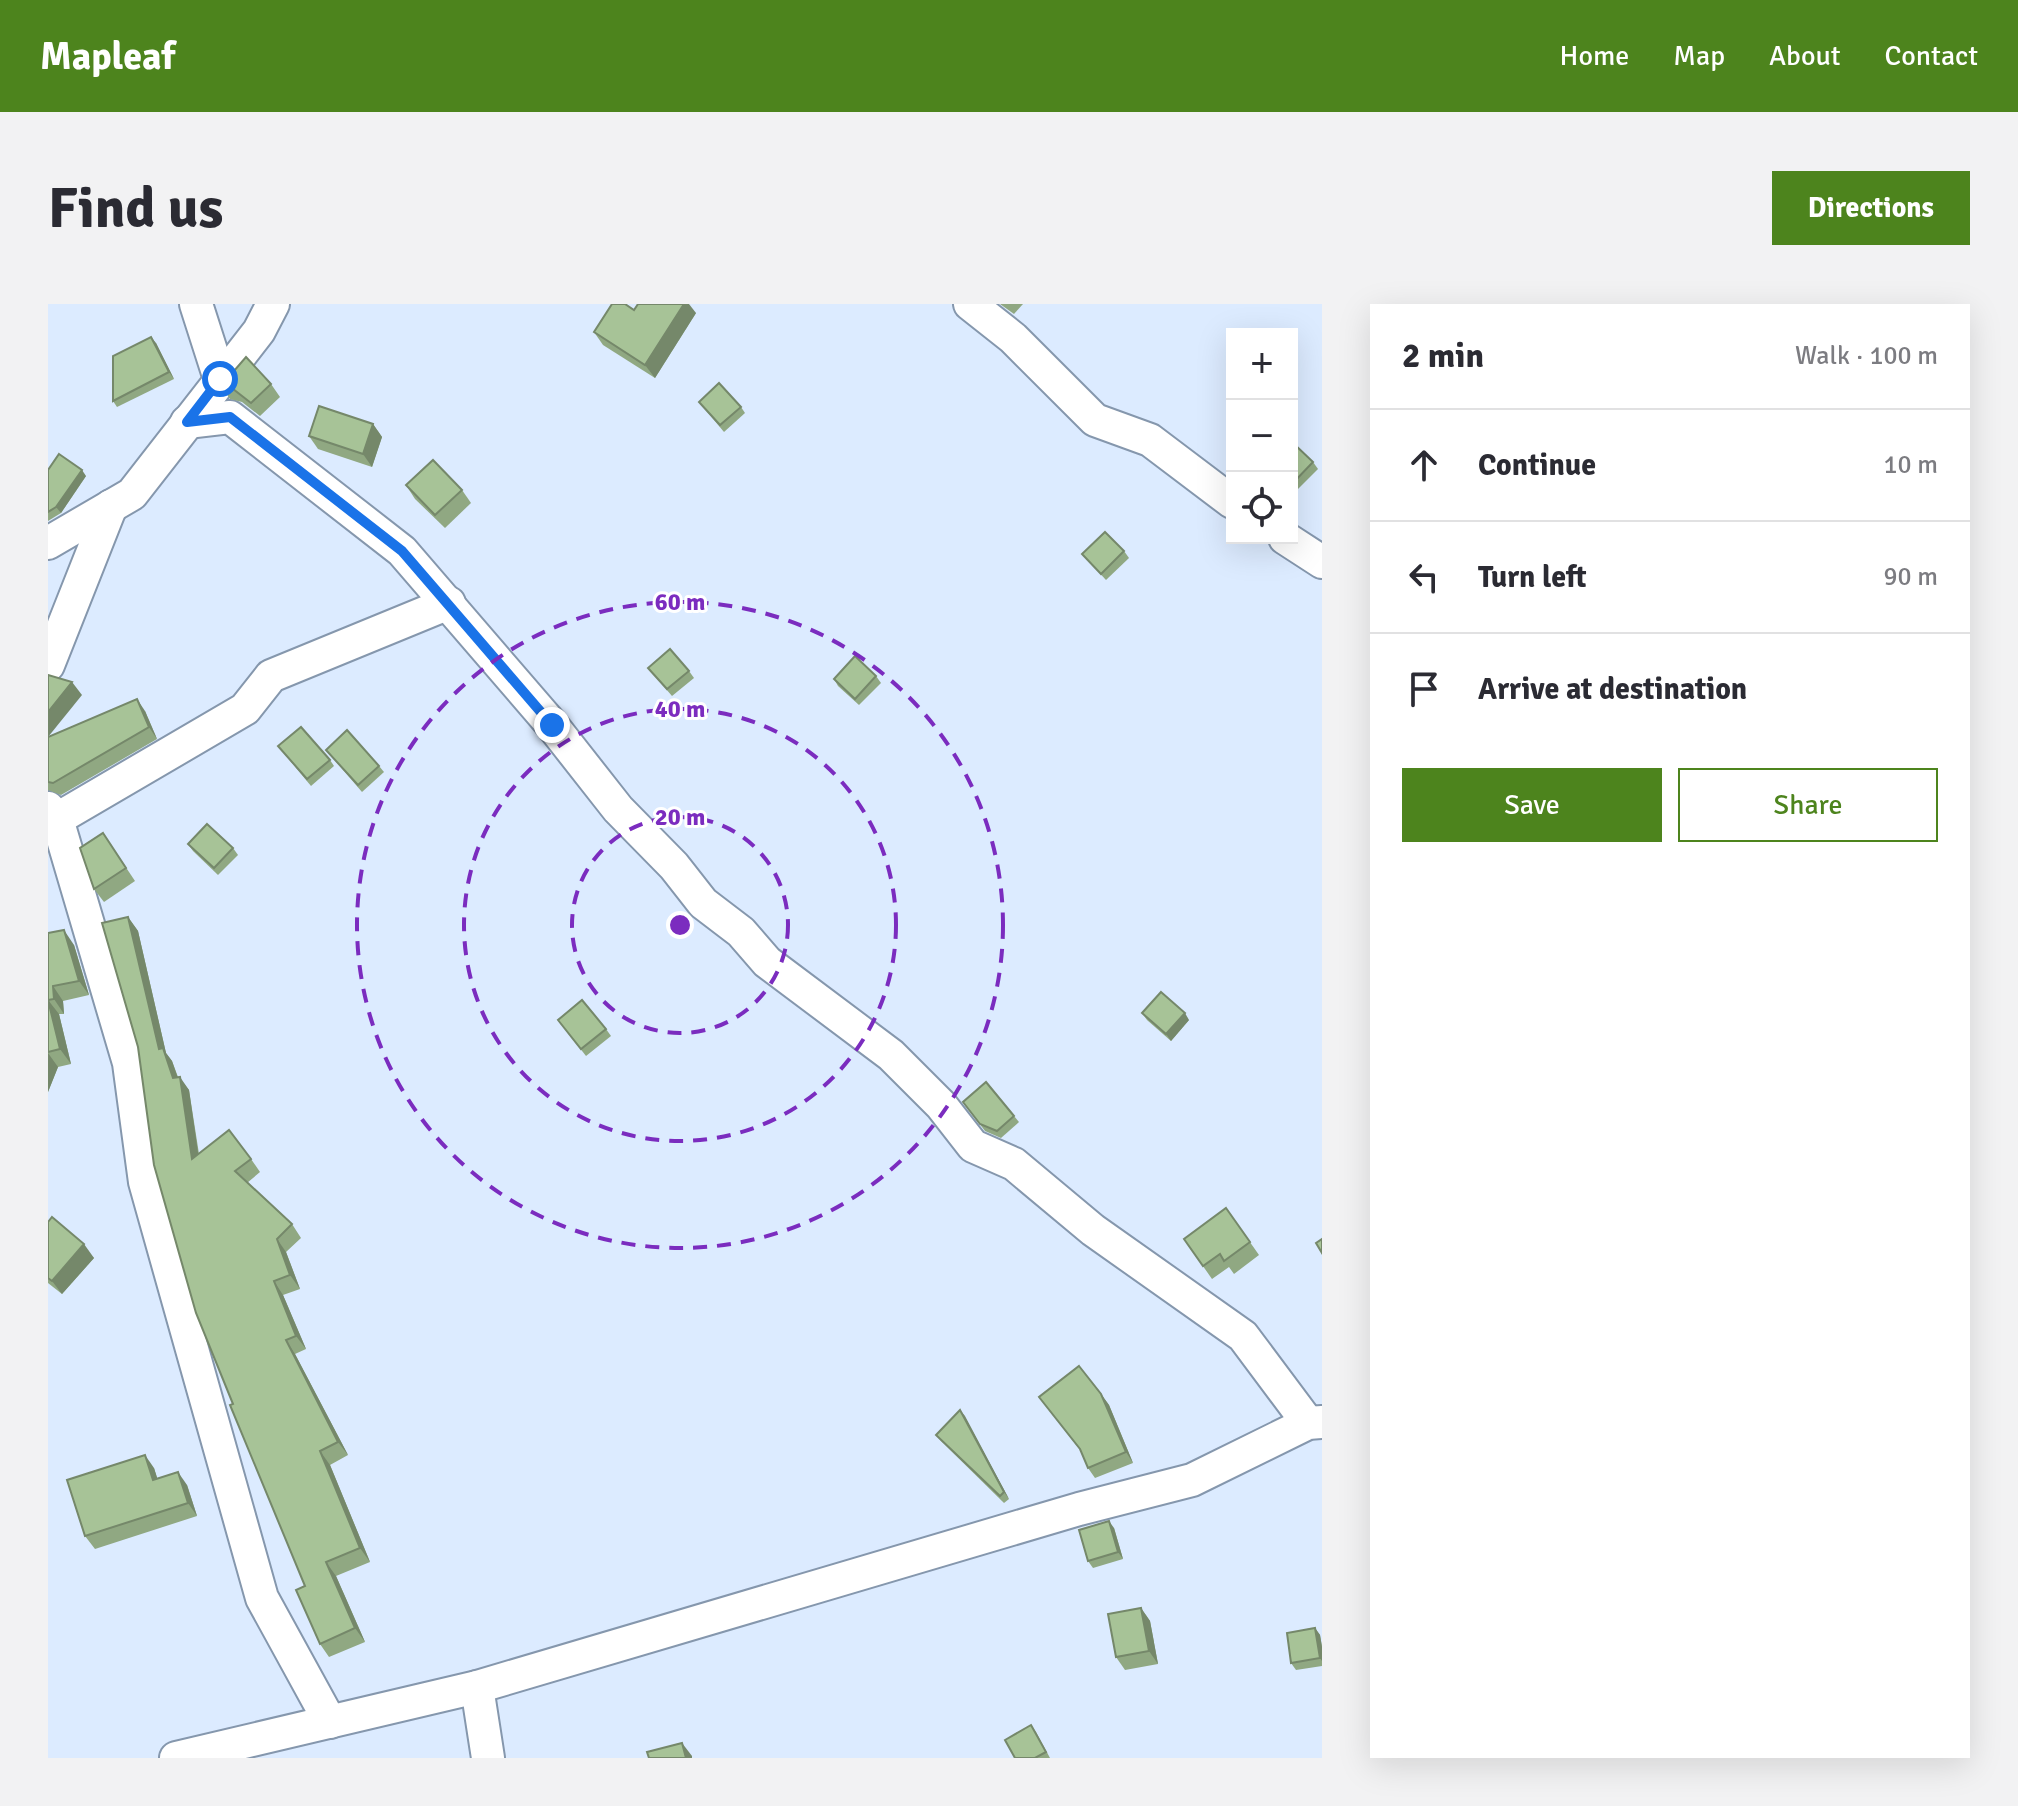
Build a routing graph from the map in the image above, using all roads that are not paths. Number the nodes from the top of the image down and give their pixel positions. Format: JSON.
{"nodes":[{"id":1,"x":196,"y":304,"type":"edge"},
{"id":2,"x":273,"y":304,"type":"edge"},
{"id":3,"x":970,"y":304,"type":"edge"},
{"id":4,"x":220,"y":379,"type":"junction"},
{"id":5,"x":187,"y":422,"type":"junction"},
{"id":6,"x":1226,"y":497,"type":"edge"},
{"id":7,"x":111,"y":506,"type":"junction"},
{"id":8,"x":48,"y":543,"type":"edge"},
{"id":9,"x":1294,"y":544,"type":"edge"},
{"id":10,"x":1322,"y":562,"type":"edge"},
{"id":11,"x":449,"y":603,"type":"junction"},
{"id":12,"x":48,"y":665,"type":"edge"},
{"id":13,"x":52,"y":814,"type":"edge"},
{"id":14,"x":1315,"y":1423,"type":"edge"},
{"id":15,"x":477,"y":1687,"type":"junction"},
{"id":16,"x":330,"y":1722,"type":"junction"},
{"id":17,"x":176,"y":1758,"type":"edge"},
{"id":18,"x":488,"y":1758,"type":"edge"}],
"edges":[{"from":1,"to":4,"type":"street"},
{"from":2,"to":4,"type":"street"},
{"from":3,"to":6,"type":"street"},
{"from":4,"to":5,"type":"street"},
{"from":5,"to":7,"type":"street"},
{"from":5,"to":11,"type":"street"},
{"from":7,"to":8,"type":"street"},
{"from":7,"to":12,"type":"street"},
{"from":9,"to":10,"type":"street"},
{"from":11,"to":13,"type":"street"},
{"from":11,"to":14,"type":"street"},
{"from":13,"to":16,"type":"street"},
{"from":14,"to":15,"type":"street"},
{"from":15,"to":16,"type":"street"},
{"from":15,"to":18,"type":"street"},
{"from":16,"to":17,"type":"street"}]}
